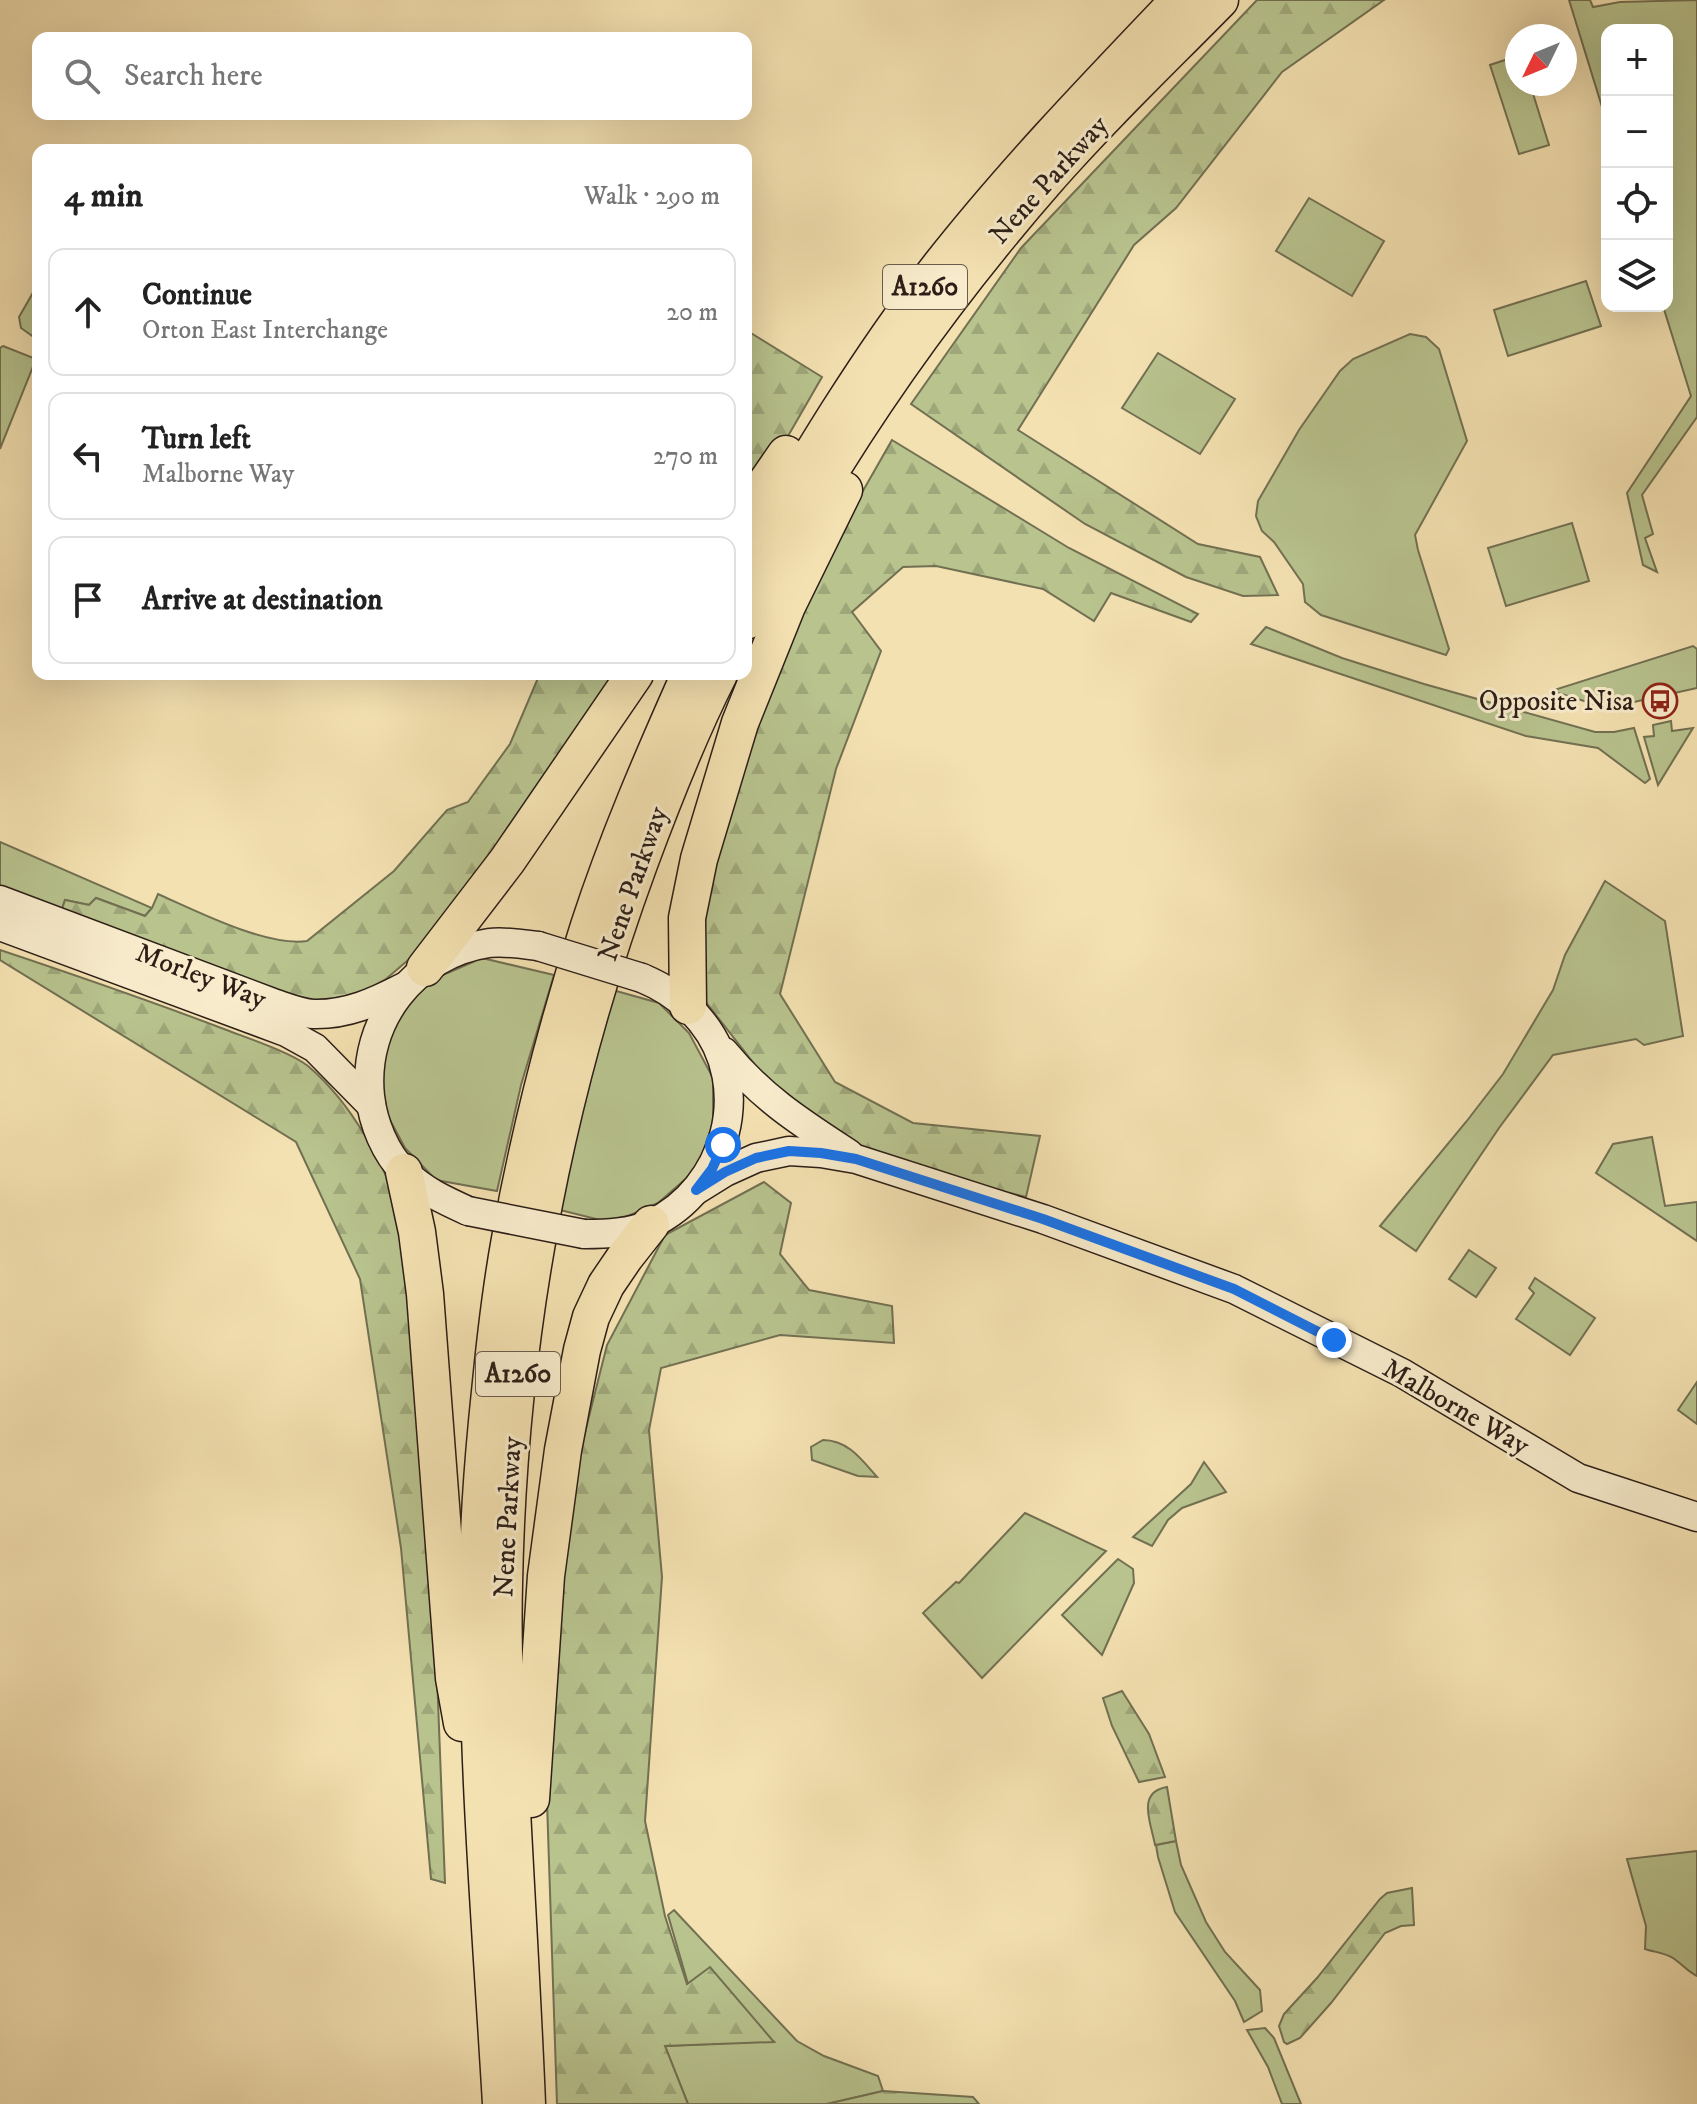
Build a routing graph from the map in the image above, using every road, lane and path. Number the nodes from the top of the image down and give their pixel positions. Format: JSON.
{"nodes":[{"id":1,"x":1179,"y":0,"type":"edge"},
{"id":2,"x":1220,"y":0,"type":"edge"},
{"id":3,"x":940,"y":266,"type":"junction"},
{"id":4,"x":895,"y":370,"type":"junction"},
{"id":5,"x":752,"y":503,"type":"edge"},
{"id":6,"x":752,"y":556,"type":"edge"},
{"id":7,"x":752,"y":610,"type":"edge"},
{"id":8,"x":631,"y":680,"type":"edge"},
{"id":9,"x":687,"y":680,"type":"edge"},
{"id":10,"x":716,"y":680,"type":"edge"},
{"id":11,"x":0,"y":900,"type":"edge"},
{"id":12,"x":0,"y":926,"type":"edge"},
{"id":13,"x":414,"y":977,"type":"junction"},
{"id":14,"x":688,"y":1006,"type":"junction"},
{"id":15,"x":715,"y":1042,"type":"junction"},
{"id":16,"x":371,"y":1105,"type":"junction"},
{"id":17,"x":856,"y":1159,"type":"junction"},
{"id":18,"x":404,"y":1172,"type":"junction"},
{"id":19,"x":696,"y":1190,"type":"junction"},
{"id":20,"x":651,"y":1224,"type":"junction"},
{"id":21,"x":1697,"y":1517,"type":"edge"},
{"id":22,"x":485,"y":1842,"type":"junction"},
{"id":23,"x":521,"y":1956,"type":"junction"},
{"id":24,"x":501,"y":2104,"type":"edge"},
{"id":25,"x":527,"y":2104,"type":"edge"}],
"edges":[{"from":1,"to":3,"type":"highway","name":"Nene Parkway","number":"A1260"},
{"from":2,"to":4,"type":"highway","name":"Nene Parkway","number":"A1260"},
{"from":3,"to":5,"type":"highway"},
{"from":3,"to":6,"type":"highway","name":"Nene Parkway","number":"A1260"},
{"from":4,"to":7,"type":"highway","name":"Nene Parkway","number":"A1260"},
{"from":4,"to":14,"type":"highway"},
{"from":8,"to":13,"type":"highway"},
{"from":9,"to":22,"type":"highway","name":"Nene Parkway","number":"A1260"},
{"from":10,"to":23,"type":"highway","name":"Nene Parkway","number":"A1260"},
{"from":11,"to":13,"type":"street","name":"Morley Way"},
{"from":12,"to":16,"type":"street","name":"Morley Way"},
{"from":13,"to":14,"type":"street","name":"Morley Way","bridge":true},
{"from":13,"to":16,"type":"street"},
{"from":14,"to":15,"type":"street","name":"Malborne Way"},
{"from":15,"to":17,"type":"street","name":"Malborne Way"},
{"from":15,"to":19,"type":"street"},
{"from":16,"to":18,"type":"street"},
{"from":17,"to":19,"type":"street","name":"Malborne Way"},
{"from":17,"to":21,"type":"street","name":"Malborne Way"},
{"from":18,"to":20,"type":"street","bridge":true},
{"from":18,"to":22,"type":"highway"},
{"from":19,"to":20,"type":"street"},
{"from":20,"to":23,"type":"highway"},
{"from":22,"to":24,"type":"highway","name":"Nene Parkway","number":"A1260"},
{"from":23,"to":25,"type":"highway","name":"Nene Parkway","number":"A1260"}]}
